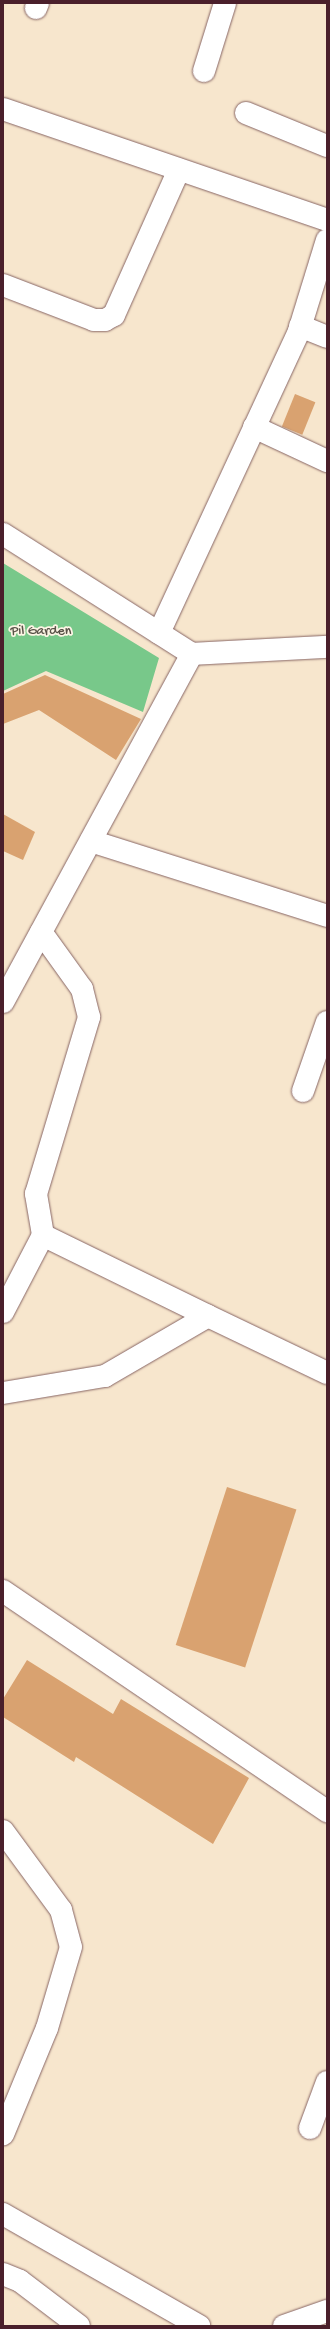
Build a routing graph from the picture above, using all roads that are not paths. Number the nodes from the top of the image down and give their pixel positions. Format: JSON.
{"nodes":[{"id":1,"x":225,"y":3,"type":"edge"},
{"id":2,"x":204,"y":71,"type":"dead end"},
{"id":3,"x":3,"y":110,"type":"edge"},
{"id":4,"x":246,"y":113,"type":"dead end"},
{"id":5,"x":327,"y":145,"type":"edge"},
{"id":6,"x":179,"y":170,"type":"junction"},
{"id":7,"x":327,"y":220,"type":"edge"},
{"id":8,"x":327,"y":240,"type":"edge"},
{"id":9,"x":3,"y":285,"type":"edge"},
{"id":10,"x":300,"y":326,"type":"junction"},
{"id":11,"x":327,"y":337,"type":"edge"},
{"id":12,"x":254,"y":427,"type":"junction"},
{"id":13,"x":327,"y":461,"type":"edge"},
{"id":14,"x":3,"y":534,"type":"edge"},
{"id":15,"x":159,"y":633,"type":"junction"},
{"id":16,"x":327,"y":647,"type":"edge"},
{"id":17,"x":192,"y":654,"type":"junction"},
{"id":18,"x":91,"y":841,"type":"junction"},
{"id":19,"x":327,"y":916,"type":"edge"},
{"id":20,"x":41,"y":932,"type":"junction"},
{"id":21,"x":3,"y":1002,"type":"edge"},
{"id":22,"x":327,"y":1022,"type":"edge"},
{"id":23,"x":303,"y":1091,"type":"dead end"},
{"id":24,"x":43,"y":1235,"type":"junction"},
{"id":25,"x":3,"y":1312,"type":"edge"},
{"id":26,"x":208,"y":1316,"type":"junction"},
{"id":27,"x":327,"y":1373,"type":"edge"},
{"id":28,"x":3,"y":1393,"type":"edge"},
{"id":29,"x":3,"y":1591,"type":"edge"},
{"id":30,"x":327,"y":1811,"type":"edge"},
{"id":31,"x":3,"y":1831,"type":"edge"},
{"id":32,"x":327,"y":2082,"type":"edge"},
{"id":33,"x":310,"y":2128,"type":"dead end"},
{"id":34,"x":3,"y":2134,"type":"edge"},
{"id":35,"x":3,"y":2214,"type":"edge"},
{"id":36,"x":3,"y":2274,"type":"edge"},
{"id":37,"x":327,"y":2311,"type":"edge"},
{"id":38,"x":79,"y":2326,"type":"edge"},
{"id":39,"x":199,"y":2326,"type":"edge"},
{"id":40,"x":284,"y":2326,"type":"edge"}],
"edges":[{"from":1,"to":2,"type":"street"},
{"from":3,"to":6,"type":"street"},
{"from":4,"to":5,"type":"street"},
{"from":6,"to":7,"type":"street"},
{"from":6,"to":9,"type":"street"},
{"from":8,"to":10,"type":"street"},
{"from":10,"to":11,"type":"street"},
{"from":10,"to":12,"type":"street"},
{"from":12,"to":13,"type":"street"},
{"from":12,"to":15,"type":"street"},
{"from":14,"to":15,"type":"street"},
{"from":15,"to":17,"type":"street"},
{"from":16,"to":17,"type":"street"},
{"from":17,"to":18,"type":"street"},
{"from":18,"to":19,"type":"street"},
{"from":18,"to":20,"type":"street"},
{"from":20,"to":21,"type":"street"},
{"from":20,"to":24,"type":"street"},
{"from":22,"to":23,"type":"street"},
{"from":24,"to":25,"type":"street"},
{"from":24,"to":26,"type":"street"},
{"from":26,"to":27,"type":"street"},
{"from":26,"to":28,"type":"street"},
{"from":29,"to":30,"type":"street"},
{"from":31,"to":34,"type":"street"},
{"from":32,"to":33,"type":"street"},
{"from":35,"to":39,"type":"street"},
{"from":36,"to":38,"type":"street"},
{"from":37,"to":40,"type":"street"}]}
